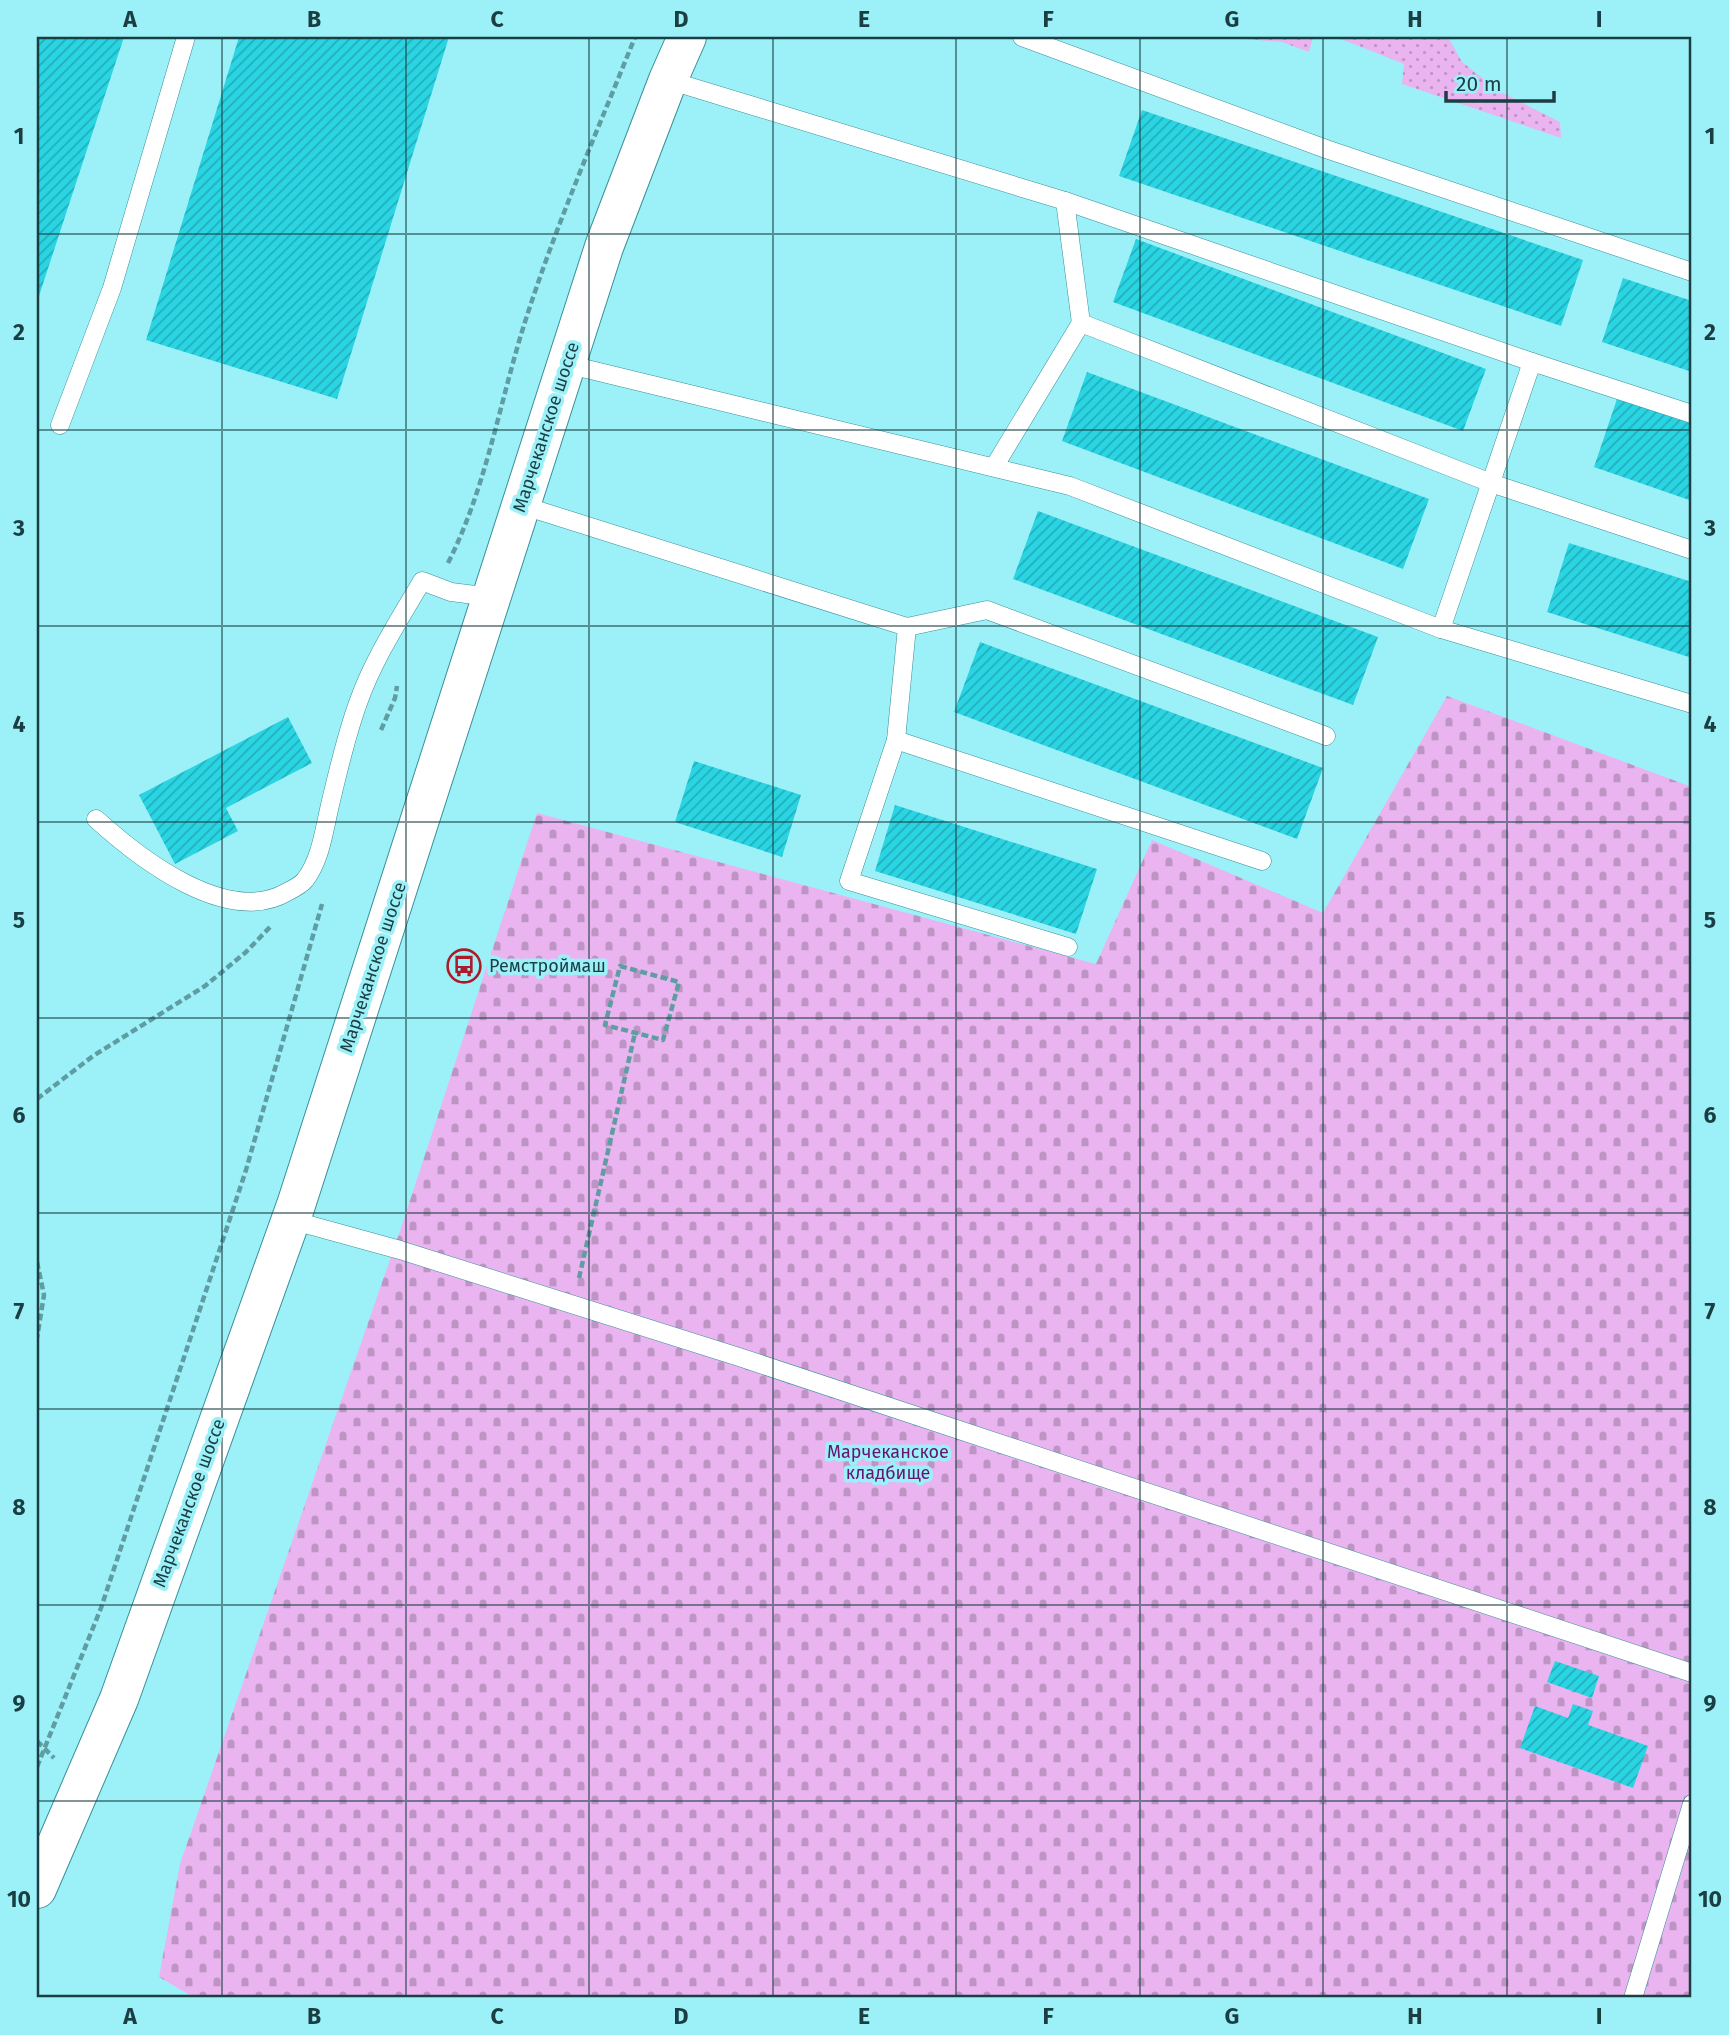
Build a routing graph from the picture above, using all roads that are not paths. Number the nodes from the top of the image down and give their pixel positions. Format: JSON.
{"nodes":[{"id":1,"x":186,"y":37,"type":"edge"},
{"id":2,"x":687,"y":37,"type":"edge"},
{"id":3,"x":1022,"y":37,"type":"edge"},
{"id":4,"x":668,"y":80,"type":"junction"},
{"id":5,"x":1065,"y":201,"type":"junction"},
{"id":6,"x":1692,"y":272,"type":"edge"},
{"id":7,"x":1081,"y":323,"type":"junction"},
{"id":8,"x":1532,"y":362,"type":"junction"},
{"id":9,"x":566,"y":364,"type":"junction"},
{"id":10,"x":1692,"y":414,"type":"edge"},
{"id":11,"x":60,"y":425,"type":"dead end"},
{"id":12,"x":994,"y":467,"type":"junction"},
{"id":13,"x":1491,"y":483,"type":"junction"},
{"id":14,"x":521,"y":505,"type":"junction"},
{"id":15,"x":1692,"y":550,"type":"edge"},
{"id":16,"x":491,"y":597,"type":"junction"},
{"id":17,"x":907,"y":627,"type":"junction"},
{"id":18,"x":1441,"y":629,"type":"junction"},
{"id":19,"x":1692,"y":704,"type":"edge"},
{"id":20,"x":1326,"y":736,"type":"dead end"},
{"id":21,"x":896,"y":740,"type":"junction"},
{"id":22,"x":96,"y":819,"type":"dead end"},
{"id":23,"x":1262,"y":861,"type":"dead end"},
{"id":24,"x":1068,"y":947,"type":"dead end"},
{"id":25,"x":290,"y":1220,"type":"junction"},
{"id":26,"x":1692,"y":1672,"type":"edge"},
{"id":27,"x":1692,"y":1804,"type":"edge"},
{"id":28,"x":37,"y":1889,"type":"edge"},
{"id":29,"x":1633,"y":1998,"type":"edge"}],
"edges":[{"from":1,"to":11,"type":"lane"},
{"from":2,"to":4,"type":"street","name":"Марчеканское шоссе"},
{"from":3,"to":6,"type":"lane"},
{"from":4,"to":5,"type":"lane"},
{"from":4,"to":9,"type":"street","name":"Марчеканское шоссе"},
{"from":5,"to":7,"type":"lane"},
{"from":5,"to":8,"type":"lane"},
{"from":7,"to":12,"type":"lane"},
{"from":7,"to":13,"type":"lane"},
{"from":8,"to":10,"type":"lane"},
{"from":8,"to":13,"type":"lane"},
{"from":9,"to":12,"type":"lane"},
{"from":9,"to":14,"type":"street","name":"Марчеканское шоссе"},
{"from":12,"to":18,"type":"lane"},
{"from":13,"to":15,"type":"lane"},
{"from":13,"to":18,"type":"lane"},
{"from":14,"to":16,"type":"street","name":"Марчеканское шоссе"},
{"from":14,"to":17,"type":"lane"},
{"from":16,"to":22,"type":"lane"},
{"from":16,"to":25,"type":"street","name":"Марчеканское шоссе"},
{"from":17,"to":20,"type":"lane"},
{"from":17,"to":21,"type":"lane"},
{"from":18,"to":19,"type":"lane"},
{"from":21,"to":23,"type":"lane"},
{"from":21,"to":24,"type":"lane"},
{"from":25,"to":26,"type":"lane"},
{"from":25,"to":28,"type":"street","name":"Марчеканское шоссе"},
{"from":27,"to":29,"type":"lane"}]}
